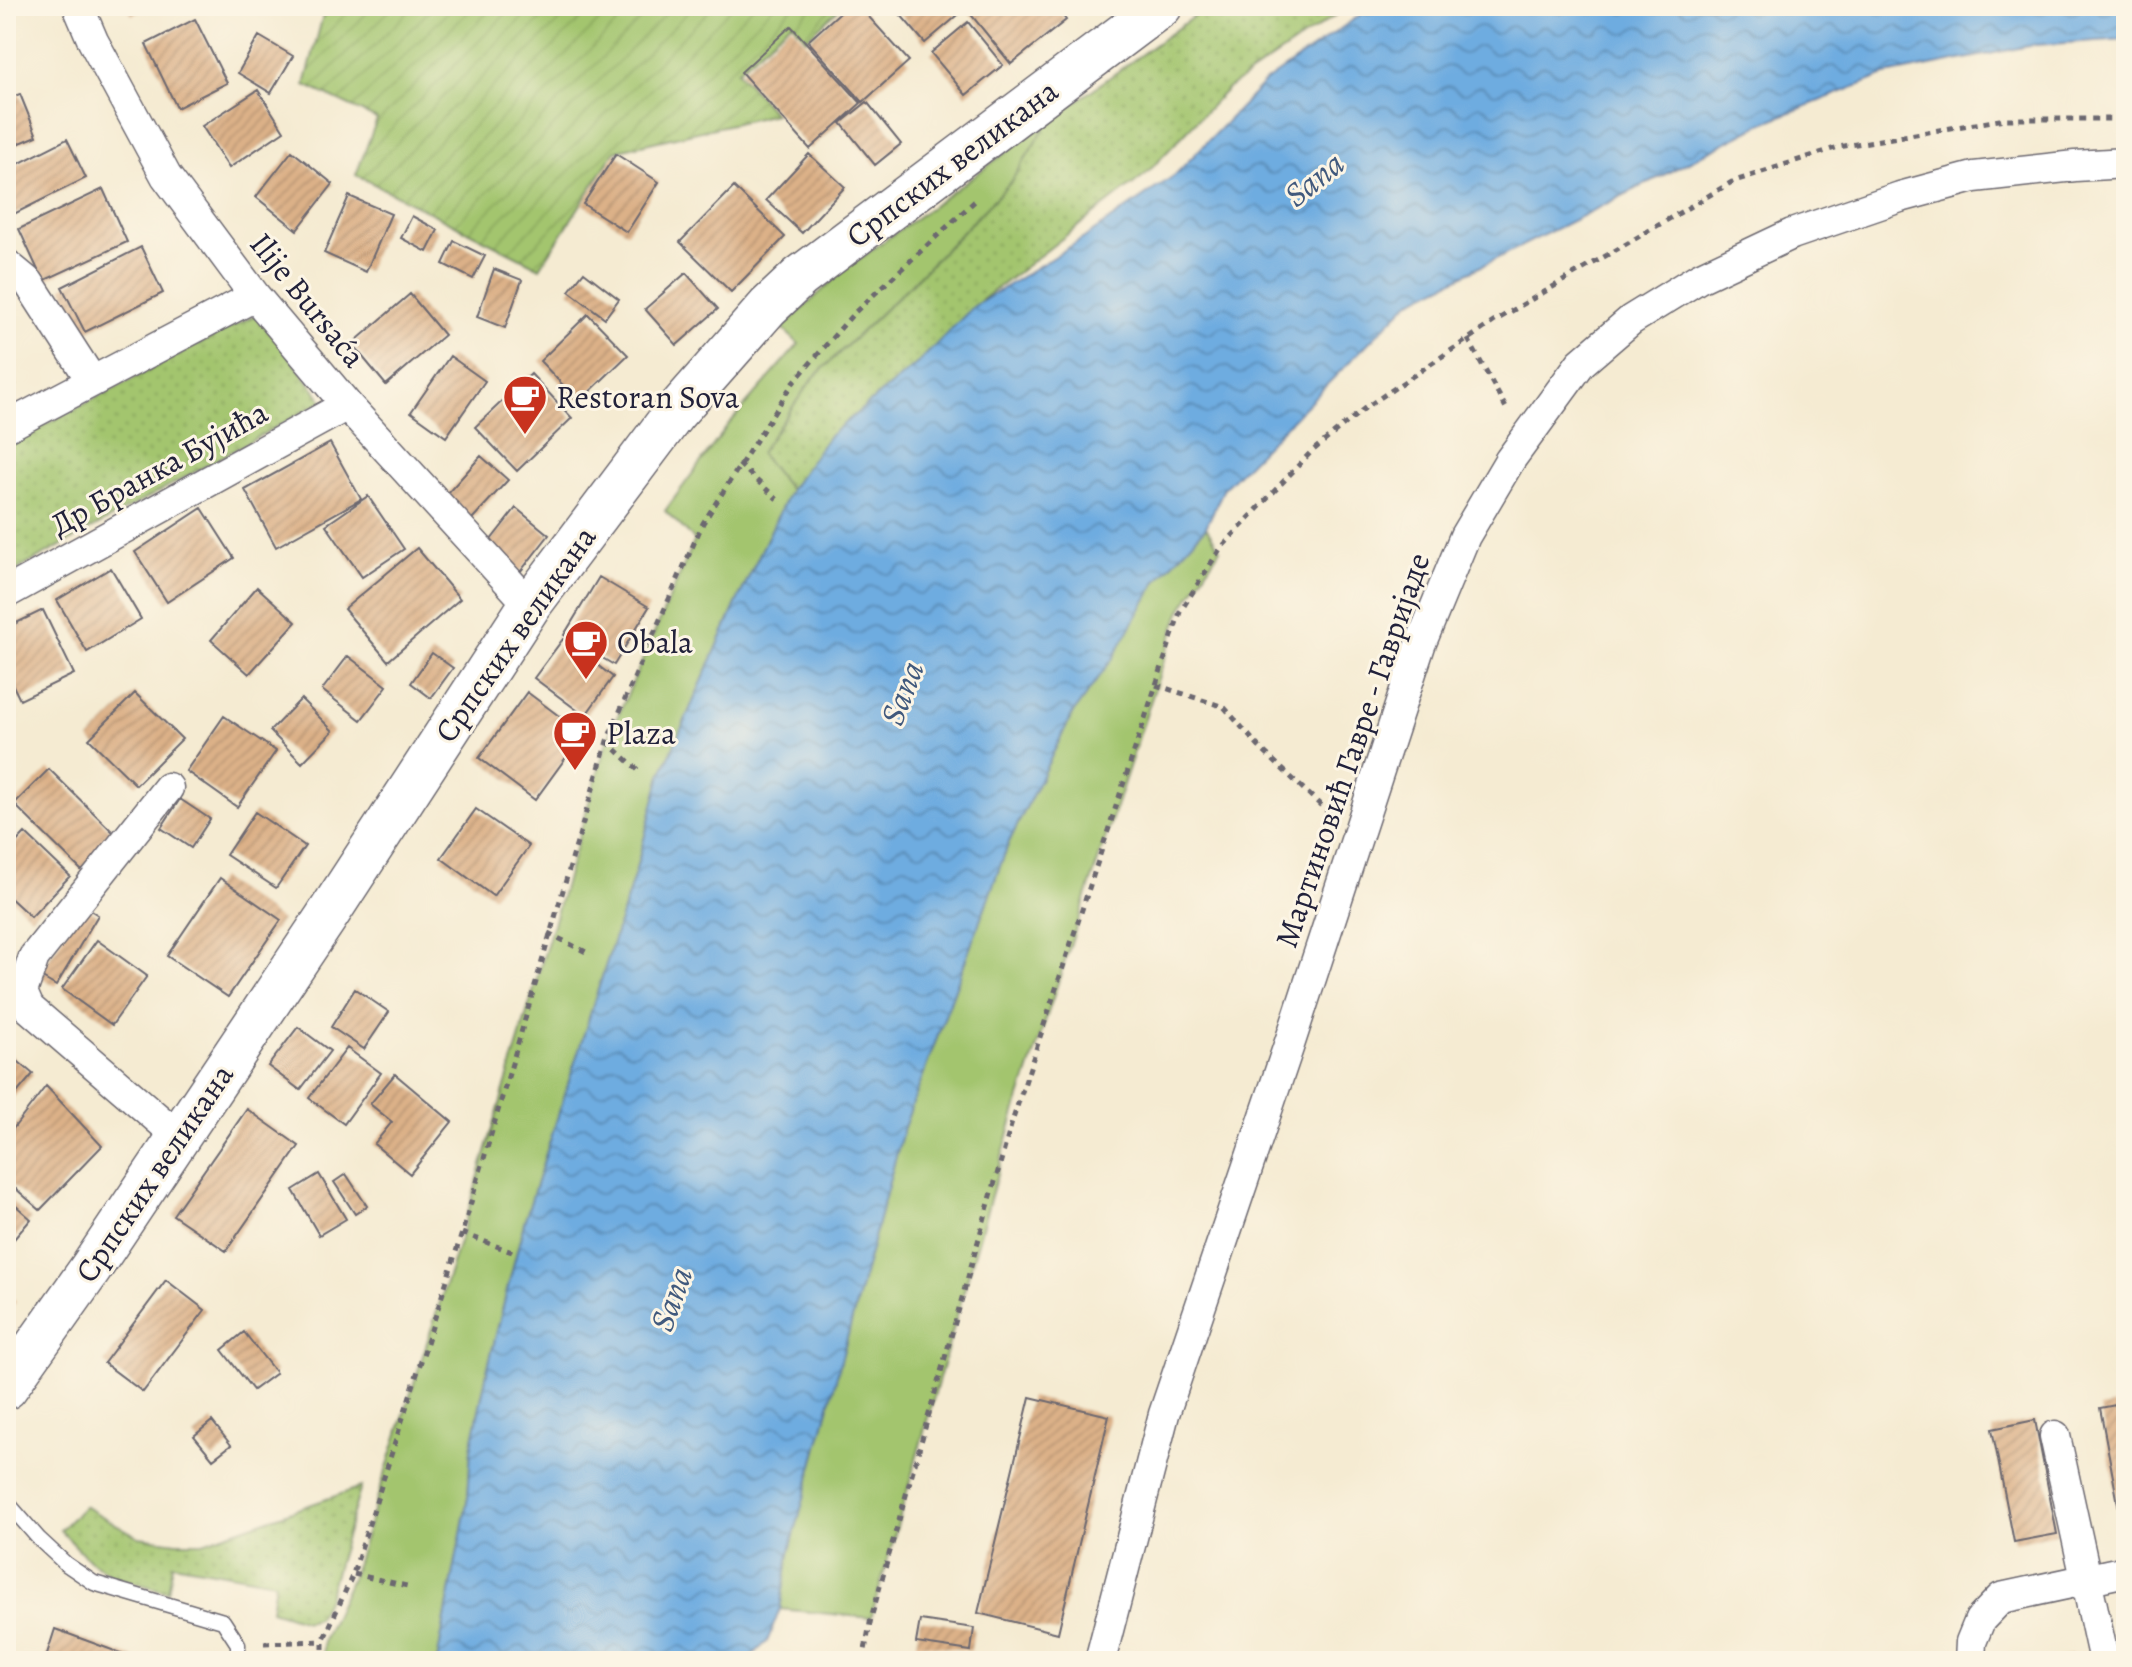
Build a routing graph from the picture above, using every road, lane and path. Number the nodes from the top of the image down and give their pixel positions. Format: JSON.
{"nodes":[{"id":1,"x":78,"y":6,"type":"edge"},
{"id":2,"x":1161,"y":6,"type":"edge"},
{"id":3,"x":2126,"y":119,"type":"edge"},
{"id":4,"x":2126,"y":163,"type":"edge"},
{"id":5,"x":978,"y":197,"type":"dead end"},
{"id":6,"x":6,"y":264,"type":"edge"},
{"id":7,"x":255,"y":296,"type":"junction"},
{"id":8,"x":1468,"y":339,"type":"junction"},
{"id":9,"x":92,"y":381,"type":"junction"},
{"id":10,"x":347,"y":405,"type":"junction"},
{"id":11,"x":6,"y":427,"type":"edge"},
{"id":12,"x":1524,"y":441,"type":"junction"},
{"id":13,"x":739,"y":464,"type":"junction"},
{"id":14,"x":777,"y":499,"type":"dead end"},
{"id":15,"x":6,"y":593,"type":"edge"},
{"id":16,"x":530,"y":605,"type":"junction"},
{"id":17,"x":1156,"y":685,"type":"junction"},
{"id":18,"x":607,"y":741,"type":"junction"},
{"id":19,"x":639,"y":771,"type":"dead end"},
{"id":20,"x":168,"y":788,"type":"dead end"},
{"id":21,"x":1357,"y":841,"type":"junction"},
{"id":22,"x":548,"y":933,"type":"junction"},
{"id":23,"x":588,"y":953,"type":"dead end"},
{"id":24,"x":179,"y":1137,"type":"junction"},
{"id":25,"x":462,"y":1233,"type":"junction"},
{"id":26,"x":512,"y":1252,"type":"dead end"},
{"id":27,"x":6,"y":1388,"type":"edge"},
{"id":28,"x":2055,"y":1436,"type":"dead end"},
{"id":29,"x":6,"y":1501,"type":"edge"},
{"id":30,"x":2126,"y":1571,"type":"edge"},
{"id":31,"x":353,"y":1574,"type":"junction"},
{"id":32,"x":2086,"y":1580,"type":"junction"},
{"id":33,"x":407,"y":1586,"type":"dead end"},
{"id":34,"x":323,"y":1641,"type":"junction"},
{"id":35,"x":238,"y":1644,"type":"junction"},
{"id":36,"x":238,"y":1661,"type":"edge"},
{"id":37,"x":323,"y":1661,"type":"edge"},
{"id":38,"x":863,"y":1661,"type":"edge"},
{"id":39,"x":1100,"y":1661,"type":"edge"},
{"id":40,"x":1970,"y":1661,"type":"edge"},
{"id":41,"x":2104,"y":1661,"type":"edge"}],
"edges":[{"from":1,"to":7,"type":"street","name":"Ilije Bursaća"},
{"from":2,"to":16,"type":"main road","name":"Српских великана"},
{"from":3,"to":8,"type":"path"},
{"from":4,"to":12,"type":"street","name":"Мартиновић Гавре - Гавријаде"},
{"from":5,"to":13,"type":"path"},
{"from":6,"to":9,"type":"street"},
{"from":7,"to":9,"type":"street"},
{"from":7,"to":10,"type":"street","name":"Ilije Bursaća"},
{"from":8,"to":12,"type":"path"},
{"from":8,"to":17,"type":"path"},
{"from":9,"to":11,"type":"street"},
{"from":10,"to":15,"type":"street","name":"Др Бранка Бујића"},
{"from":10,"to":16,"type":"street","name":"Ilije Bursaća"},
{"from":12,"to":21,"type":"street","name":"Мартиновић Гавре - Гавријаде"},
{"from":13,"to":14,"type":"path"},
{"from":13,"to":18,"type":"path"},
{"from":16,"to":24,"type":"main road","name":"Српских великана"},
{"from":17,"to":21,"type":"path"},
{"from":17,"to":38,"type":"path"},
{"from":18,"to":19,"type":"path"},
{"from":18,"to":22,"type":"path"},
{"from":20,"to":24,"type":"street"},
{"from":21,"to":39,"type":"street","name":"Мартиновић Гавре - Гавријаде"},
{"from":22,"to":23,"type":"path"},
{"from":22,"to":25,"type":"path"},
{"from":24,"to":27,"type":"main road","name":"Српских великана"},
{"from":25,"to":26,"type":"path"},
{"from":25,"to":31,"type":"path"},
{"from":28,"to":32,"type":"street"},
{"from":29,"to":35,"type":"lane"},
{"from":30,"to":32,"type":"street"},
{"from":31,"to":33,"type":"path"},
{"from":31,"to":34,"type":"path"},
{"from":32,"to":40,"type":"street"},
{"from":32,"to":41,"type":"street"},
{"from":34,"to":35,"type":"path"},
{"from":34,"to":37,"type":"path"},
{"from":35,"to":36,"type":"lane"}]}
